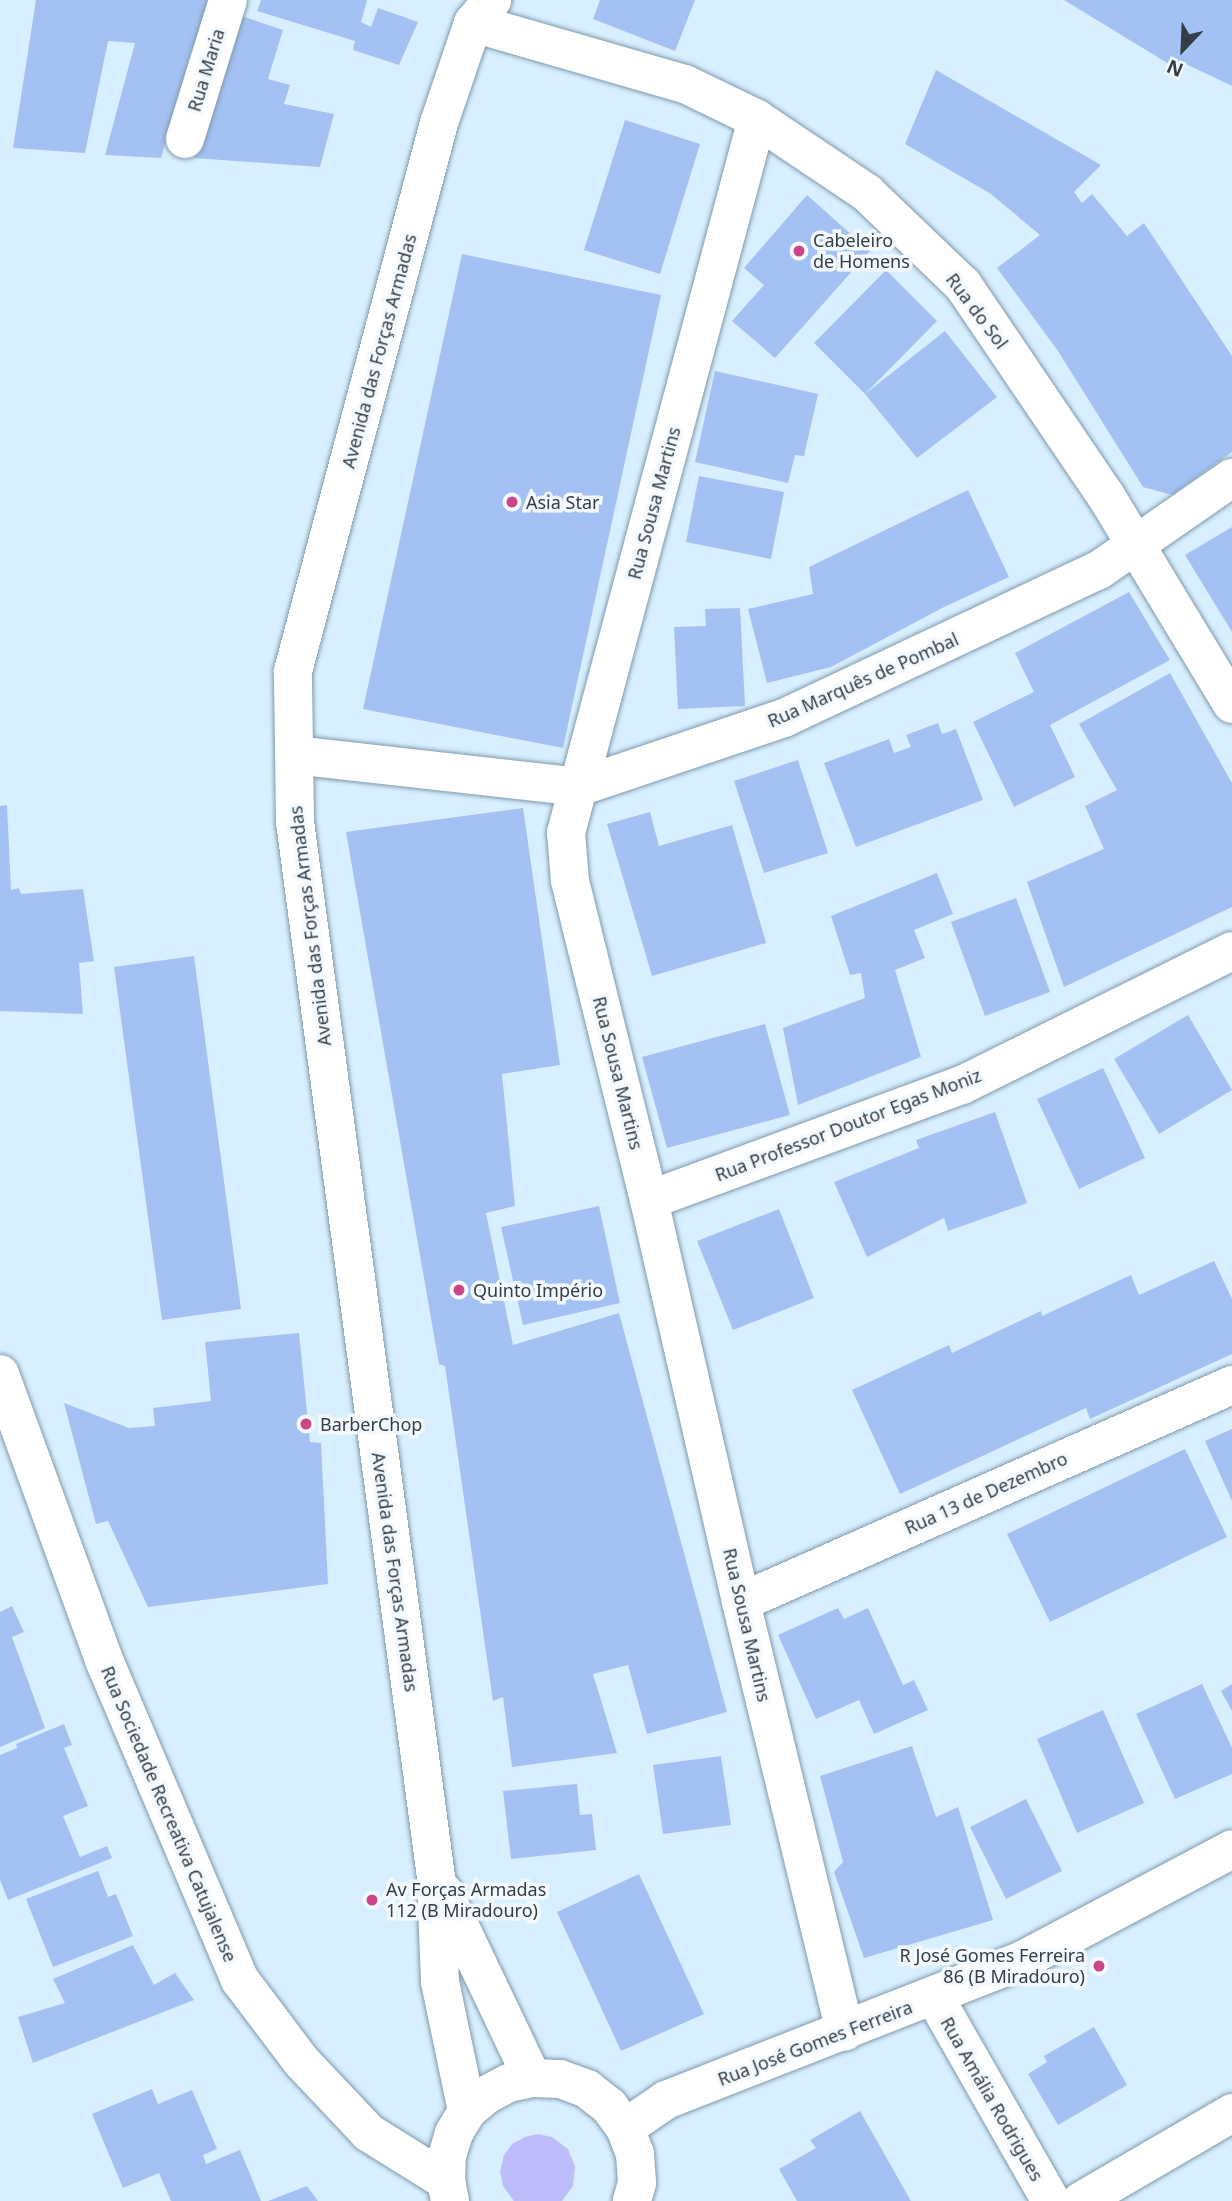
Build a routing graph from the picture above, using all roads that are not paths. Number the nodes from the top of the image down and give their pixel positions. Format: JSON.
{"nodes":[{"id":1,"x":228,"y":0,"type":"edge"},
{"id":2,"x":483,"y":12,"type":"edge"},
{"id":3,"x":757,"y":119,"type":"junction"},
{"id":4,"x":185,"y":139,"type":"dead end"},
{"id":5,"x":1232,"y":478,"type":"edge"},
{"id":6,"x":1135,"y":546,"type":"junction"},
{"id":7,"x":1232,"y":704,"type":"edge"},
{"id":8,"x":294,"y":755,"type":"junction"},
{"id":9,"x":579,"y":788,"type":"junction"},
{"id":10,"x":1232,"y":951,"type":"edge"},
{"id":11,"x":649,"y":1200,"type":"junction"},
{"id":12,"x":0,"y":1374,"type":"edge"},
{"id":13,"x":1232,"y":1384,"type":"edge"},
{"id":14,"x":741,"y":1602,"type":"junction"},
{"id":15,"x":1232,"y":1849,"type":"edge"},
{"id":16,"x":436,"y":1877,"type":"junction"},
{"id":17,"x":934,"y":1997,"type":"junction"},
{"id":18,"x":845,"y":2032,"type":"junction"},
{"id":19,"x":532,"y":2078,"type":"junction"},
{"id":20,"x":467,"y":2111,"type":"junction"},
{"id":21,"x":1232,"y":2113,"type":"edge"},
{"id":22,"x":625,"y":2128,"type":"junction"},
{"id":23,"x":448,"y":2191,"type":"edge"},
{"id":24,"x":632,"y":2201,"type":"edge"},
{"id":25,"x":1051,"y":2201,"type":"edge"},
{"id":26,"x":1081,"y":2201,"type":"edge"}],
"edges":[{"from":1,"to":4,"type":"street","name":"Rua Maria"},
{"from":2,"to":3,"type":"street","name":"Rua do Sol"},
{"from":2,"to":8,"type":"street","name":"Avenida das Forças Armadas"},
{"from":3,"to":6,"type":"street","name":"Rua do Sol"},
{"from":3,"to":9,"type":"street","name":"Rua Sousa Martins"},
{"from":5,"to":6,"type":"street","name":"Rua Marquês de Pombal"},
{"from":6,"to":7,"type":"street","name":"Rua do Sol"},
{"from":6,"to":9,"type":"street","name":"Rua Marquês de Pombal"},
{"from":8,"to":9,"type":"street","name":"Rua Marquês de Pombal"},
{"from":8,"to":16,"type":"street","name":"Avenida das Forças Armadas"},
{"from":9,"to":11,"type":"street","name":"Rua Sousa Martins"},
{"from":10,"to":11,"type":"street","name":"Rua Professor Doutor Egas Moniz"},
{"from":11,"to":14,"type":"street","name":"Rua Sousa Martins"},
{"from":12,"to":23,"type":"street","name":"Rua Sociedade Recreativa Catujalense"},
{"from":13,"to":14,"type":"street","name":"Rua 13 de Dezembro"},
{"from":14,"to":18,"type":"street","name":"Rua Sousa Martins"},
{"from":15,"to":17,"type":"street","name":"Rua José Gomes Ferreira"},
{"from":16,"to":19,"type":"street","name":"Avenida das Forças Armadas"},
{"from":16,"to":20,"type":"street","name":"Avenida das Forças Armadas"},
{"from":17,"to":18,"type":"street","name":"Rua José Gomes Ferreira"},
{"from":17,"to":25,"type":"street","name":"Rua Amália Rodrigues"},
{"from":18,"to":22,"type":"street","name":"Rua José Gomes Ferreira"},
{"from":19,"to":20,"type":"street"},
{"from":19,"to":22,"type":"street"},
{"from":20,"to":23,"type":"street"},
{"from":21,"to":26,"type":"street"},
{"from":22,"to":24,"type":"street"}]}
